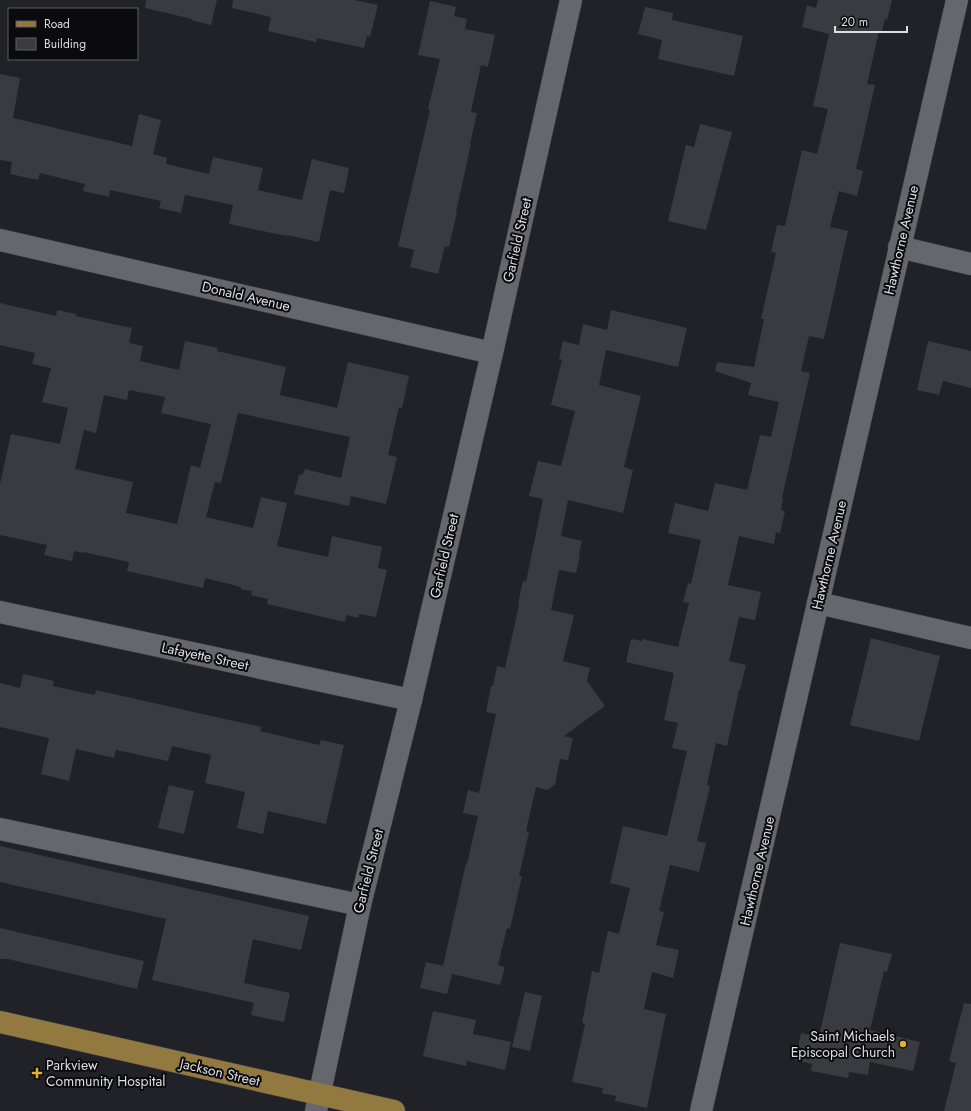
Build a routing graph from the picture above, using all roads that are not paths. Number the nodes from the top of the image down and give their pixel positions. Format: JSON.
{"nodes":[{"id":1,"x":571,"y":0,"type":"edge"},
{"id":2,"x":957,"y":0,"type":"edge"},
{"id":3,"x":0,"y":240,"type":"edge"},
{"id":4,"x":899,"y":247,"type":"junction"},
{"id":5,"x":971,"y":264,"type":"edge"},
{"id":6,"x":492,"y":353,"type":"junction"},
{"id":7,"x":818,"y":604,"type":"junction"},
{"id":8,"x":0,"y":612,"type":"edge"},
{"id":9,"x":971,"y":638,"type":"edge"},
{"id":10,"x":411,"y":700,"type":"junction"},
{"id":11,"x":0,"y":829,"type":"edge"},
{"id":12,"x":360,"y":905,"type":"junction"},
{"id":13,"x":0,"y":1022,"type":"edge"},
{"id":14,"x":317,"y":1103,"type":"edge"},
{"id":15,"x":394,"y":1111,"type":"edge"},
{"id":16,"x":702,"y":1111,"type":"edge"}],
"edges":[{"from":1,"to":6,"type":"street","name":"Garfield Street"},
{"from":2,"to":4,"type":"street","name":"Hawthorne Avenue"},
{"from":3,"to":6,"type":"street","name":"Donald Avenue"},
{"from":4,"to":5,"type":"street"},
{"from":4,"to":7,"type":"street","name":"Hawthorne Avenue"},
{"from":6,"to":10,"type":"street","name":"Garfield Street"},
{"from":7,"to":9,"type":"street"},
{"from":7,"to":16,"type":"street","name":"Hawthorne Avenue"},
{"from":8,"to":10,"type":"street","name":"Lafayette Street"},
{"from":10,"to":12,"type":"street","name":"Garfield Street"},
{"from":11,"to":12,"type":"street"},
{"from":12,"to":14,"type":"street","name":"Garfield Street"},
{"from":13,"to":14,"type":"main road","name":"Jackson Street"},
{"from":14,"to":15,"type":"main road","name":"Jackson Street"}]}
